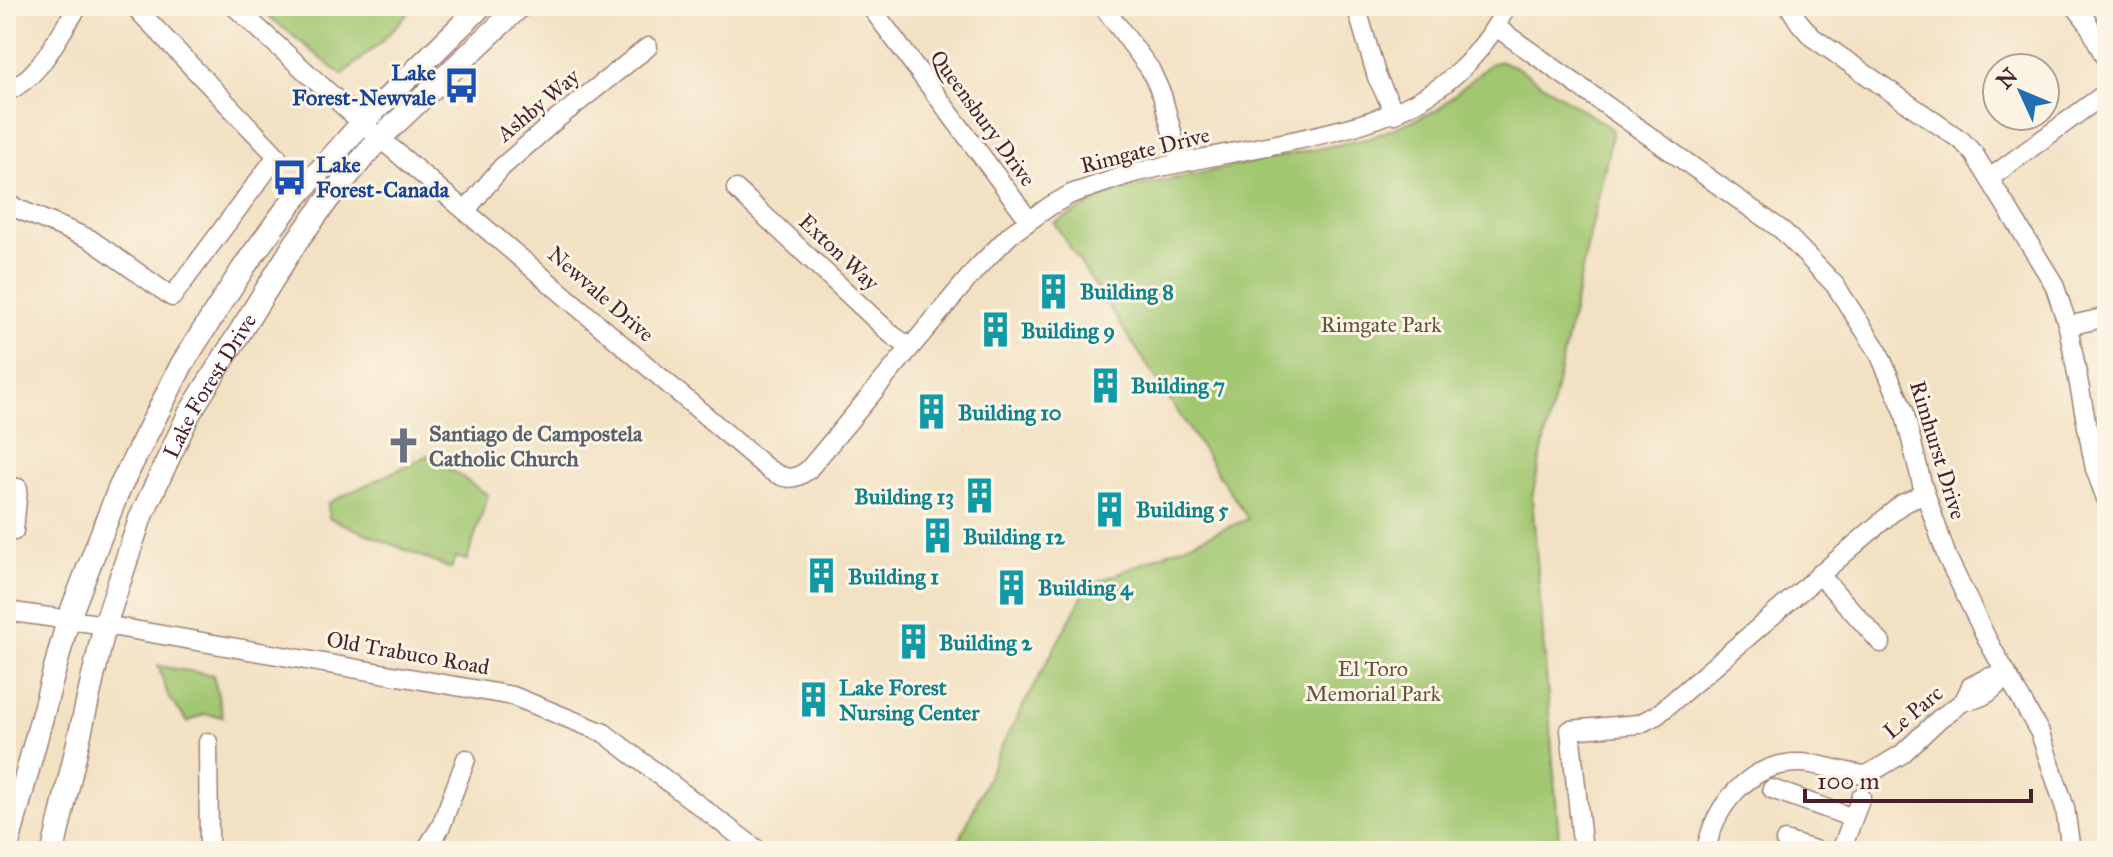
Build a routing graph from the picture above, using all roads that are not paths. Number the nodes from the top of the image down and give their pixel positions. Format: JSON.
{"nodes":[{"id":1,"x":79,"y":6,"type":"edge"},
{"id":2,"x":134,"y":6,"type":"edge"},
{"id":3,"x":234,"y":6,"type":"edge"},
{"id":4,"x":481,"y":6,"type":"edge"},
{"id":5,"x":520,"y":6,"type":"edge"},
{"id":6,"x":870,"y":6,"type":"edge"},
{"id":7,"x":1103,"y":6,"type":"edge"},
{"id":8,"x":1356,"y":6,"type":"edge"},
{"id":9,"x":1507,"y":6,"type":"edge"},
{"id":10,"x":1789,"y":6,"type":"edge"},
{"id":11,"x":2075,"y":6,"type":"edge"},
{"id":12,"x":1496,"y":27,"type":"junction"},
{"id":13,"x":648,"y":47,"type":"dead end"},
{"id":14,"x":2107,"y":62,"type":"edge"},
{"id":15,"x":6,"y":92,"type":"edge"},
{"id":16,"x":2107,"y":92,"type":"edge"},
{"id":17,"x":1395,"y":114,"type":"junction"},
{"id":18,"x":371,"y":130,"type":"junction"},
{"id":19,"x":1180,"y":162,"type":"junction"},
{"id":20,"x":1990,"y":178,"type":"junction"},
{"id":21,"x":736,"y":189,"type":"dead end"},
{"id":22,"x":6,"y":204,"type":"edge"},
{"id":23,"x":466,"y":210,"type":"junction"},
{"id":24,"x":1029,"y":220,"type":"junction"},
{"id":25,"x":2107,"y":317,"type":"edge"},
{"id":26,"x":2068,"y":326,"type":"junction"},
{"id":27,"x":910,"y":347,"type":"junction"},
{"id":28,"x":795,"y":479,"type":"joint"},
{"id":29,"x":6,"y":487,"type":"edge"},
{"id":30,"x":1925,"y":494,"type":"junction"},
{"id":31,"x":2107,"y":501,"type":"edge"},
{"id":32,"x":6,"y":531,"type":"edge"},
{"id":33,"x":1819,"y":574,"type":"junction"},
{"id":34,"x":6,"y":611,"type":"edge"},
{"id":35,"x":68,"y":620,"type":"junction"},
{"id":36,"x":105,"y":625,"type":"junction"},
{"id":37,"x":1881,"y":643,"type":"dead end"},
{"id":38,"x":2006,"y":673,"type":"junction"},
{"id":39,"x":208,"y":742,"type":"dead end"},
{"id":40,"x":466,"y":759,"type":"dead end"},
{"id":41,"x":1772,"y":789,"type":"dead end"},
{"id":42,"x":1861,"y":797,"type":"dead end"},
{"id":43,"x":1853,"y":818,"type":"junction"},
{"id":44,"x":1785,"y":841,"type":"dead end"},
{"id":45,"x":6,"y":851,"type":"edge"},
{"id":46,"x":53,"y":851,"type":"edge"},
{"id":47,"x":211,"y":851,"type":"edge"},
{"id":48,"x":425,"y":851,"type":"edge"},
{"id":49,"x":759,"y":851,"type":"edge"},
{"id":50,"x":1583,"y":851,"type":"edge"},
{"id":51,"x":1706,"y":851,"type":"edge"},
{"id":52,"x":1818,"y":851,"type":"edge"},
{"id":53,"x":1841,"y":851,"type":"edge"},
{"id":54,"x":2071,"y":851,"type":"edge"}],
"edges":[{"from":1,"to":15,"type":"street"},
{"from":2,"to":22,"type":"street"},
{"from":3,"to":18,"type":"street","name":"Newvale Drive"},
{"from":4,"to":18,"type":"main road","name":"Lake Forest Drive"},
{"from":5,"to":18,"type":"main road","name":"Lake Forest Drive"},
{"from":6,"to":24,"type":"street","name":"Queensbury Drive"},
{"from":7,"to":19,"type":"street"},
{"from":8,"to":17,"type":"street"},
{"from":9,"to":12,"type":"street","name":"Rimgate Drive"},
{"from":10,"to":20,"type":"street"},
{"from":11,"to":14,"type":"street"},
{"from":12,"to":17,"type":"street","name":"Rimgate Drive"},
{"from":12,"to":30,"type":"street","name":"Rimhurst Drive"},
{"from":13,"to":23,"type":"street","name":"Ashby Way"},
{"from":16,"to":20,"type":"street"},
{"from":17,"to":19,"type":"street","name":"Rimgate Drive"},
{"from":18,"to":23,"type":"street","name":"Newvale Drive"},
{"from":18,"to":35,"type":"main road","name":"Lake Forest Drive"},
{"from":18,"to":36,"type":"main road","name":"Lake Forest Drive"},
{"from":19,"to":24,"type":"street","name":"Rimgate Drive"},
{"from":20,"to":26,"type":"street"},
{"from":21,"to":27,"type":"street","name":"Exton Way"},
{"from":23,"to":28,"type":"street","name":"Newvale Drive"},
{"from":24,"to":27,"type":"street","name":"Rimgate Drive"},
{"from":25,"to":26,"type":"street"},
{"from":26,"to":31,"type":"street"},
{"from":27,"to":28,"type":"street","name":"Rimgate Drive"},
{"from":29,"to":32,"type":"street"},
{"from":30,"to":33,"type":"street"},
{"from":30,"to":38,"type":"street","name":"Rimhurst Drive"},
{"from":33,"to":37,"type":"street"},
{"from":33,"to":50,"type":"street"},
{"from":34,"to":35,"type":"street","name":"Old Trabuco Road"},
{"from":35,"to":36,"type":"street","name":"Old Trabuco Road"},
{"from":35,"to":45,"type":"main road","name":"Lake Forest Drive"},
{"from":36,"to":46,"type":"main road","name":"Lake Forest Drive"},
{"from":36,"to":49,"type":"street","name":"Old Trabuco Road"},
{"from":38,"to":51,"type":"street","name":"Le Parc"},
{"from":38,"to":54,"type":"street","name":"Rimhurst Drive"},
{"from":39,"to":47,"type":"street"},
{"from":40,"to":48,"type":"street"},
{"from":41,"to":43,"type":"street"},
{"from":42,"to":43,"type":"street"},
{"from":43,"to":53,"type":"street"},
{"from":44,"to":52,"type":"street"}]}
